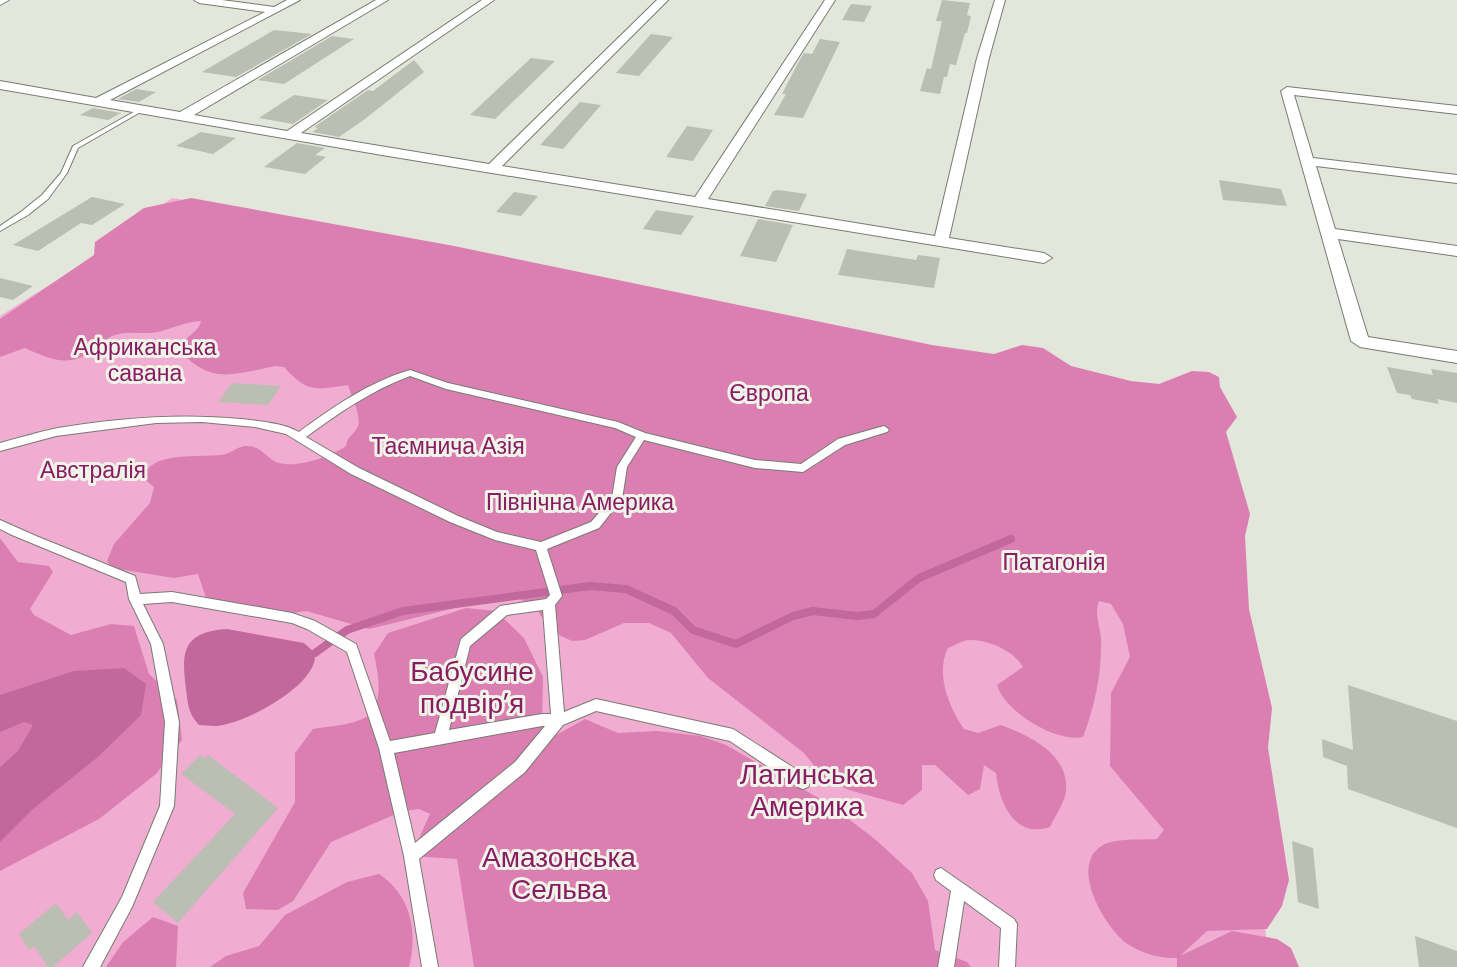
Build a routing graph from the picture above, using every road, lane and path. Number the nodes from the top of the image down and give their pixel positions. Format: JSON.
{"nodes":[{"id":1,"x":199,"y":0,"type":"edge"},
{"id":2,"x":295,"y":0,"type":"edge"},
{"id":3,"x":383,"y":0,"type":"edge"},
{"id":4,"x":489,"y":0,"type":"edge"},
{"id":5,"x":663,"y":0,"type":"edge"},
{"id":6,"x":830,"y":0,"type":"edge"},
{"id":7,"x":1000,"y":0,"type":"edge"},
{"id":8,"x":275,"y":10,"type":"junction"},
{"id":9,"x":0,"y":85,"type":"edge"},
{"id":10,"x":99,"y":101,"type":"junction"},
{"id":11,"x":141,"y":110,"type":"junction"},
{"id":12,"x":1457,"y":110,"type":"edge"},
{"id":13,"x":181,"y":117,"type":"junction"},
{"id":14,"x":289,"y":135,"type":"junction"},
{"id":15,"x":1307,"y":161,"type":"junction"},
{"id":16,"x":494,"y":167,"type":"junction"},
{"id":17,"x":1457,"y":179,"type":"edge"},
{"id":18,"x":699,"y":202,"type":"junction"},
{"id":19,"x":0,"y":229,"type":"edge"},
{"id":20,"x":1330,"y":233,"type":"junction"},
{"id":21,"x":941,"y":241,"type":"junction"},
{"id":22,"x":1457,"y":251,"type":"edge"},
{"id":23,"x":1044,"y":258,"type":"dead end"},
{"id":24,"x":1457,"y":357,"type":"edge"},
{"id":25,"x":884,"y":430,"type":"dead end"},
{"id":26,"x":642,"y":436,"type":"junction"},
{"id":27,"x":299,"y":437,"type":"junction"},
{"id":28,"x":0,"y":447,"type":"edge"},
{"id":29,"x":0,"y":524,"type":"edge"},
{"id":30,"x":541,"y":547,"type":"junction"},
{"id":31,"x":553,"y":594,"type":"junction"},
{"id":32,"x":135,"y":599,"type":"junction"},
{"id":33,"x":558,"y":721,"type":"junction"},
{"id":34,"x":441,"y":736,"type":"junction"},
{"id":35,"x":386,"y":748,"type":"junction"},
{"id":36,"x":803,"y":782,"type":"dead end"},
{"id":37,"x":411,"y":856,"type":"junction"},
{"id":38,"x":941,"y":875,"type":"dead end"},
{"id":39,"x":959,"y":888,"type":"junction"},
{"id":40,"x":91,"y":967,"type":"edge"},
{"id":41,"x":430,"y":967,"type":"edge"},
{"id":42,"x":946,"y":967,"type":"edge"},
{"id":43,"x":1007,"y":967,"type":"edge"}],
"edges":[{"from":1,"to":8,"type":"street"},
{"from":2,"to":8,"type":"street"},
{"from":3,"to":13,"type":"street"},
{"from":4,"to":14,"type":"street"},
{"from":5,"to":16,"type":"street"},
{"from":6,"to":18,"type":"street"},
{"from":7,"to":21,"type":"street"},
{"from":8,"to":10,"type":"street"},
{"from":9,"to":10,"type":"street"},
{"from":10,"to":11,"type":"street"},
{"from":11,"to":13,"type":"street"},
{"from":11,"to":19,"type":"lane"},
{"from":12,"to":15,"type":"street"},
{"from":13,"to":14,"type":"street"},
{"from":14,"to":16,"type":"street"},
{"from":15,"to":17,"type":"street"},
{"from":15,"to":20,"type":"street"},
{"from":16,"to":18,"type":"street"},
{"from":18,"to":21,"type":"street"},
{"from":20,"to":22,"type":"street"},
{"from":20,"to":24,"type":"street"},
{"from":21,"to":23,"type":"street"},
{"from":25,"to":26,"type":"lane"},
{"from":26,"to":27,"type":"lane"},
{"from":26,"to":30,"type":"lane"},
{"from":27,"to":28,"type":"lane"},
{"from":27,"to":30,"type":"lane"},
{"from":29,"to":32,"type":"lane"},
{"from":30,"to":31,"type":"lane"},
{"from":31,"to":33,"type":"lane"},
{"from":31,"to":34,"type":"lane"},
{"from":32,"to":35,"type":"lane"},
{"from":32,"to":40,"type":"lane"},
{"from":33,"to":34,"type":"lane"},
{"from":33,"to":36,"type":"lane"},
{"from":33,"to":37,"type":"lane"},
{"from":34,"to":35,"type":"lane"},
{"from":35,"to":37,"type":"lane"},
{"from":37,"to":41,"type":"lane"},
{"from":38,"to":39,"type":"lane"},
{"from":39,"to":42,"type":"lane"},
{"from":39,"to":43,"type":"lane"}]}
